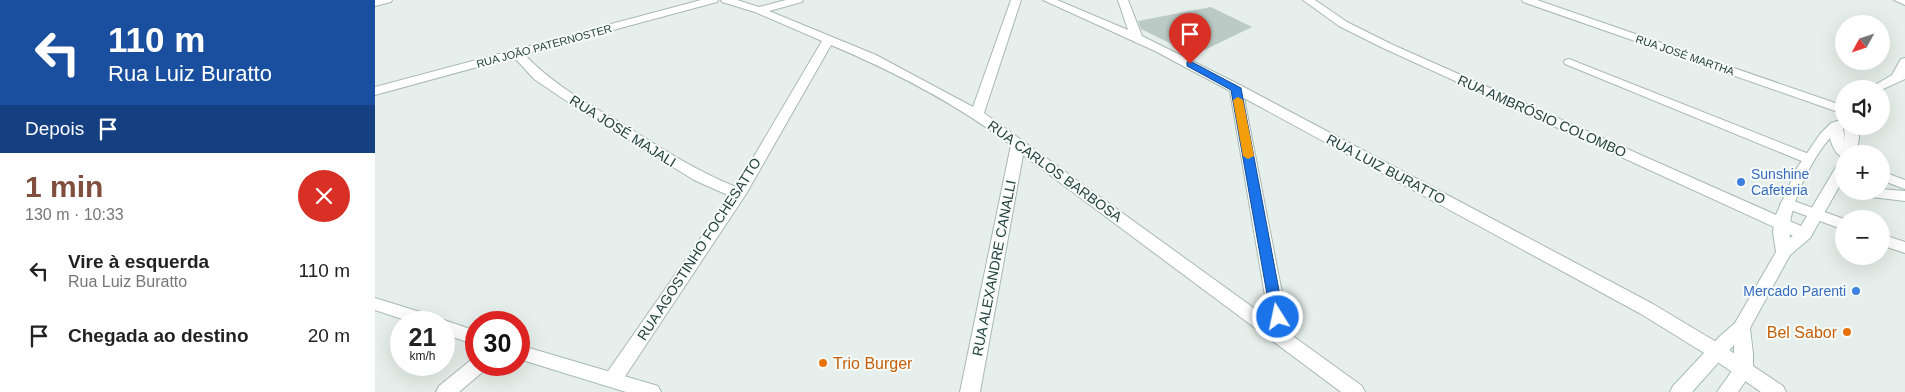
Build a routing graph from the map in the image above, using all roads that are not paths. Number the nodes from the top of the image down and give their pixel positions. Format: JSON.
{"nodes":[{"id":1,"x":387,"y":0,"type":"edge"},
{"id":2,"x":713,"y":0,"type":"edge"},
{"id":3,"x":726,"y":0,"type":"edge"},
{"id":4,"x":798,"y":0,"type":"edge"},
{"id":5,"x":1016,"y":0,"type":"edge"},
{"id":6,"x":1049,"y":0,"type":"edge"},
{"id":7,"x":1123,"y":0,"type":"edge"},
{"id":8,"x":1308,"y":0,"type":"edge"},
{"id":9,"x":1527,"y":0,"type":"edge"},
{"id":10,"x":1899,"y":0,"type":"edge"},
{"id":11,"x":1905,"y":2,"type":"edge"},
{"id":12,"x":375,"y":3,"type":"edge"},
{"id":13,"x":759,"y":10,"type":"junction"},
{"id":14,"x":1136,"y":36,"type":"junction"},
{"id":15,"x":828,"y":40,"type":"junction"},
{"id":16,"x":516,"y":53,"type":"junction"},
{"id":17,"x":1569,"y":62,"type":"dead end"},
{"id":18,"x":1905,"y":62,"type":"edge"},
{"id":19,"x":1901,"y":76,"type":"edge"},
{"id":20,"x":1236,"y":88,"type":"junction"},
{"id":21,"x":375,"y":91,"type":"edge"},
{"id":22,"x":1835,"y":107,"type":"edge"},
{"id":23,"x":977,"y":114,"type":"junction"},
{"id":24,"x":1835,"y":129,"type":"edge"},
{"id":25,"x":1018,"y":144,"type":"junction"},
{"id":26,"x":1809,"y":159,"type":"junction"},
{"id":27,"x":1890,"y":179,"type":"edge"},
{"id":28,"x":1905,"y":185,"type":"edge"},
{"id":29,"x":1835,"y":192,"type":"edge"},
{"id":30,"x":739,"y":194,"type":"junction"},
{"id":31,"x":1890,"y":194,"type":"edge"},
{"id":32,"x":1905,"y":196,"type":"edge"},
{"id":33,"x":1788,"y":204,"type":"junction"},
{"id":34,"x":1817,"y":214,"type":"junction"},
{"id":35,"x":1835,"y":221,"type":"edge"},
{"id":36,"x":1781,"y":225,"type":"junction"},
{"id":37,"x":1804,"y":234,"type":"junction"},
{"id":38,"x":1890,"y":242,"type":"edge"},
{"id":39,"x":1905,"y":248,"type":"edge"},
{"id":40,"x":1784,"y":252,"type":"junction"},
{"id":41,"x":375,"y":304,"type":"edge"},
{"id":42,"x":396,"y":311,"type":"edge"},
{"id":43,"x":1741,"y":328,"type":"junction"},
{"id":44,"x":1281,"y":336,"type":"junction"},
{"id":45,"x":1716,"y":351,"type":"junction"},
{"id":46,"x":530,"y":355,"type":"edge"},
{"id":47,"x":1743,"y":370,"type":"junction"},
{"id":48,"x":465,"y":376,"type":"edge"},
{"id":49,"x":613,"y":379,"type":"junction"},
{"id":50,"x":446,"y":392,"type":"edge"},
{"id":51,"x":651,"y":392,"type":"edge"},
{"id":52,"x":970,"y":392,"type":"edge"},
{"id":53,"x":1355,"y":392,"type":"edge"},
{"id":54,"x":1680,"y":392,"type":"edge"},
{"id":55,"x":1727,"y":392,"type":"edge"},
{"id":56,"x":1776,"y":392,"type":"edge"}],
"edges":[{"from":1,"to":12,"type":"street"},
{"from":2,"to":16,"type":"street","name":"RUA JOÃO PATERNOSTER"},
{"from":3,"to":13,"type":"street","name":"RUA CARLOS BARBOSA"},
{"from":4,"to":13,"type":"street"},
{"from":5,"to":23,"type":"street"},
{"from":6,"to":14,"type":"street","name":"RUA LUIZ BURATTO"},
{"from":7,"to":14,"type":"street"},
{"from":8,"to":36,"type":"street","name":"RUA AMBRÓSIO COLOMBO"},
{"from":9,"to":22,"type":"street","name":"RUA JOSÉ MARTHA"},
{"from":10,"to":11,"type":"street"},
{"from":13,"to":15,"type":"street","name":"RUA CARLOS BARBOSA"},
{"from":14,"to":20,"type":"street","name":"RUA LUIZ BURATTO"},
{"from":15,"to":23,"type":"street","name":"RUA CARLOS BARBOSA"},
{"from":15,"to":30,"type":"street","name":"RUA AGOSTINHO FOCHESATTO"},
{"from":16,"to":21,"type":"street","name":"RUA JOÃO PATERNOSTER"},
{"from":16,"to":30,"type":"street","name":"RUA JOSÉ MAJALI"},
{"from":17,"to":26,"type":"lane"},
{"from":18,"to":19,"type":"street"},
{"from":20,"to":44,"type":"street"},
{"from":20,"to":45,"type":"street","name":"RUA LUIZ BURATTO"},
{"from":23,"to":25,"type":"street","name":"RUA CARLOS BARBOSA"},
{"from":24,"to":26,"type":"street"},
{"from":25,"to":44,"type":"street","name":"RUA CARLOS BARBOSA"},
{"from":25,"to":52,"type":"street","name":"RUA ALEXANDRE CANALLI"},
{"from":26,"to":33,"type":"street"},
{"from":27,"to":28,"type":"street"},
{"from":29,"to":34,"type":"street"},
{"from":30,"to":49,"type":"street","name":"RUA AGOSTINHO FOCHESATTO"},
{"from":31,"to":32,"type":"street"},
{"from":33,"to":34,"type":"street"},
{"from":33,"to":36,"type":"street"},
{"from":34,"to":35,"type":"street"},
{"from":34,"to":37,"type":"street"},
{"from":36,"to":37,"type":"street","name":"RUA AMBRÓSIO COLOMBO"},
{"from":36,"to":40,"type":"street"},
{"from":37,"to":40,"type":"street"},
{"from":38,"to":39,"type":"street"},
{"from":40,"to":43,"type":"street"},
{"from":41,"to":42,"type":"street"},
{"from":43,"to":45,"type":"street"},
{"from":43,"to":47,"type":"street"},
{"from":44,"to":53,"type":"street","name":"RUA CARLOS BARBOSA"},
{"from":45,"to":47,"type":"street","name":"RUA LUIZ BURATTO"},
{"from":45,"to":54,"type":"street"},
{"from":46,"to":49,"type":"street"},
{"from":47,"to":55,"type":"street"},
{"from":47,"to":56,"type":"street"},
{"from":48,"to":50,"type":"street"},
{"from":49,"to":51,"type":"street"}]}
